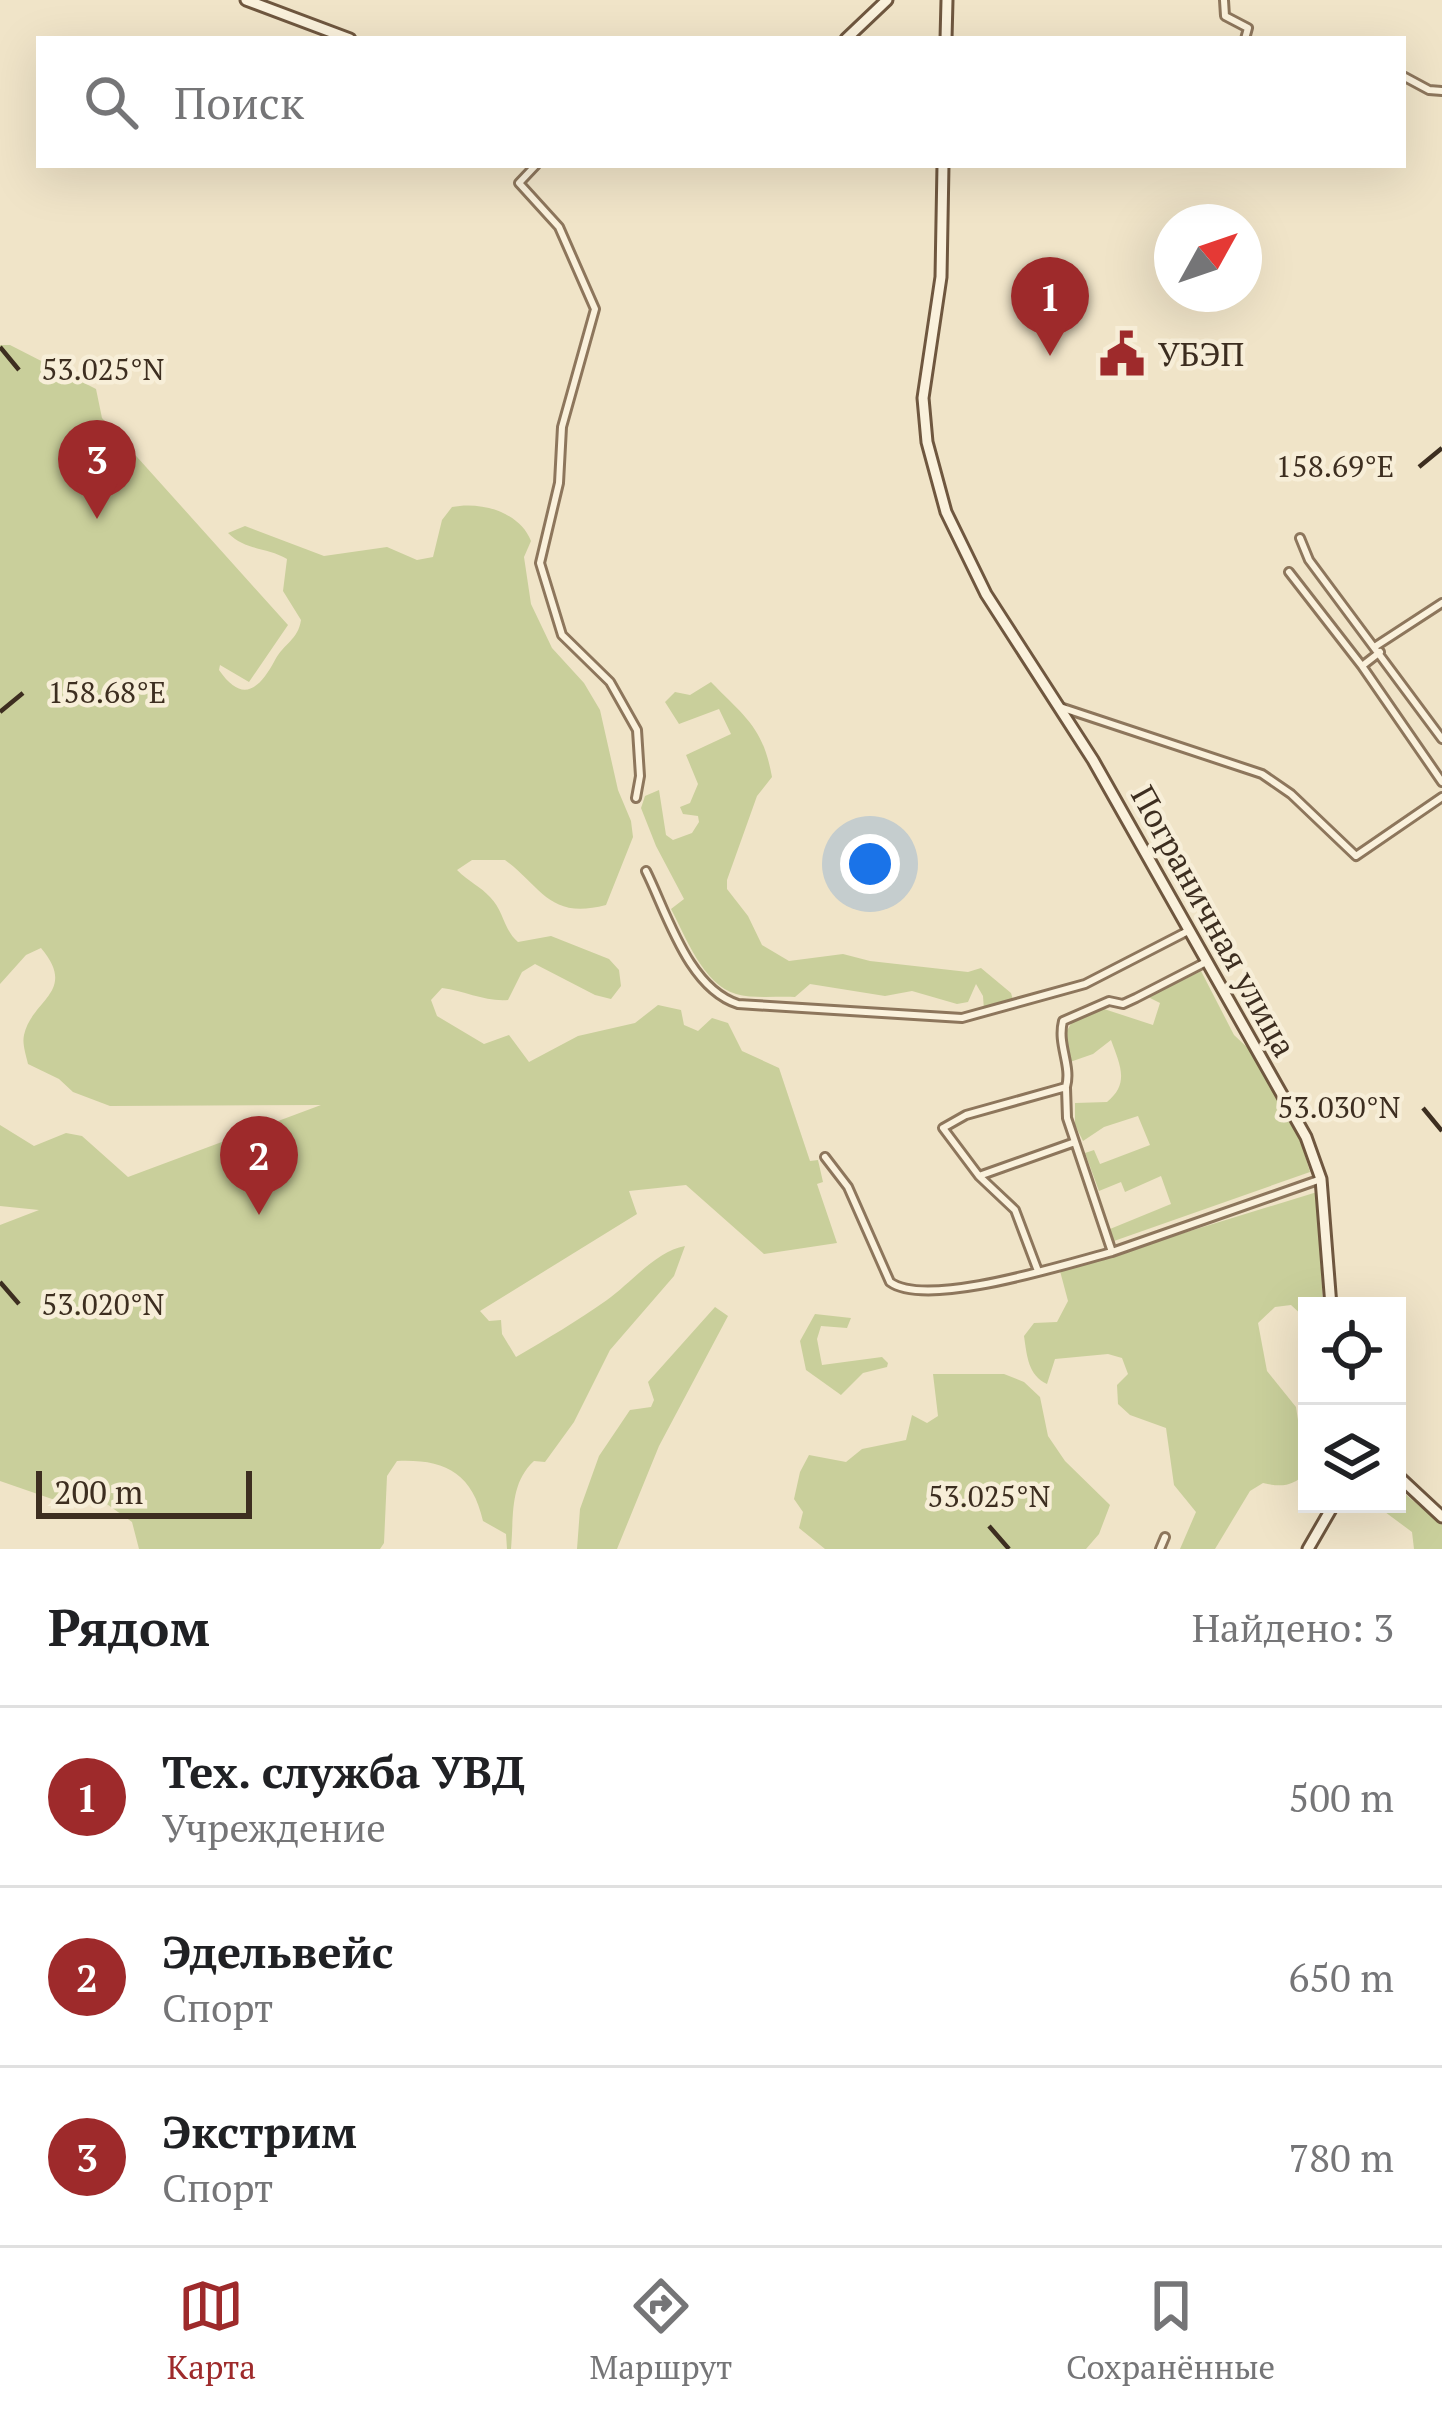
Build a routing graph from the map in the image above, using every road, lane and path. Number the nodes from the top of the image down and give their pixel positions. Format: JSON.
{"nodes":[{"id":1,"x":246,"y":0,"type":"edge"},
{"id":2,"x":887,"y":0,"type":"edge"},
{"id":3,"x":947,"y":0,"type":"edge"},
{"id":4,"x":1224,"y":0,"type":"edge"},
{"id":5,"x":342,"y":36,"type":"edge"},
{"id":6,"x":849,"y":36,"type":"edge"},
{"id":7,"x":946,"y":36,"type":"edge"},
{"id":8,"x":1246,"y":36,"type":"edge"},
{"id":9,"x":1406,"y":78,"type":"edge"},
{"id":10,"x":1442,"y":92,"type":"edge"},
{"id":11,"x":533,"y":168,"type":"edge"},
{"id":12,"x":943,"y":168,"type":"edge"},
{"id":13,"x":1300,"y":538,"type":"dead end"},
{"id":14,"x":1288,"y":572,"type":"dead end"},
{"id":15,"x":1442,"y":603,"type":"edge"},
{"id":16,"x":1378,"y":649,"type":"junction"},
{"id":17,"x":1362,"y":666,"type":"junction"},
{"id":18,"x":1060,"y":707,"type":"junction"},
{"id":19,"x":1442,"y":740,"type":"edge"},
{"id":20,"x":1442,"y":782,"type":"edge"},
{"id":21,"x":1442,"y":797,"type":"edge"},
{"id":22,"x":636,"y":798,"type":"dead end"},
{"id":23,"x":646,"y":871,"type":"dead end"},
{"id":24,"x":1189,"y":932,"type":"junction"},
{"id":25,"x":1206,"y":962,"type":"junction"},
{"id":26,"x":1066,"y":1085,"type":"junction"},
{"id":27,"x":1075,"y":1142,"type":"junction"},
{"id":28,"x":825,"y":1156,"type":"dead end"},
{"id":29,"x":979,"y":1176,"type":"junction"},
{"id":30,"x":1321,"y":1178,"type":"junction"},
{"id":31,"x":1112,"y":1252,"type":"junction"},
{"id":32,"x":1038,"y":1271,"type":"junction"},
{"id":33,"x":1330,"y":1297,"type":"edge"},
{"id":34,"x":1406,"y":1483,"type":"edge"},
{"id":35,"x":1329,"y":1513,"type":"edge"},
{"id":36,"x":1442,"y":1517,"type":"edge"},
{"id":37,"x":1165,"y":1538,"type":"dead end"},
{"id":38,"x":1160,"y":1549,"type":"edge"},
{"id":39,"x":1308,"y":1549,"type":"edge"}],
"edges":[{"from":1,"to":5,"type":"street"},
{"from":2,"to":6,"type":"street"},
{"from":3,"to":7,"type":"street"},
{"from":4,"to":8,"type":"street"},
{"from":9,"to":10,"type":"street"},
{"from":11,"to":22,"type":"street"},
{"from":12,"to":18,"type":"street","name":"Пограничная улица"},
{"from":13,"to":16,"type":"street"},
{"from":14,"to":17,"type":"street"},
{"from":15,"to":16,"type":"street"},
{"from":16,"to":17,"type":"street"},
{"from":16,"to":19,"type":"street"},
{"from":17,"to":20,"type":"street"},
{"from":18,"to":21,"type":"street","name":"Пограничная улица"},
{"from":18,"to":24,"type":"street","name":"Пограничная улица"},
{"from":23,"to":24,"type":"street"},
{"from":24,"to":25,"type":"street","name":"Пограничная улица"},
{"from":25,"to":26,"type":"street"},
{"from":25,"to":30,"type":"street","name":"Пограничная улица"},
{"from":26,"to":27,"type":"street"},
{"from":26,"to":29,"type":"street"},
{"from":27,"to":29,"type":"street"},
{"from":27,"to":31,"type":"street"},
{"from":28,"to":32,"type":"street"},
{"from":29,"to":32,"type":"street"},
{"from":30,"to":31,"type":"street"},
{"from":30,"to":33,"type":"street","name":"Пограничная улица"},
{"from":31,"to":32,"type":"street"},
{"from":34,"to":36,"type":"street"},
{"from":35,"to":39,"type":"street"},
{"from":37,"to":38,"type":"street"}]}
